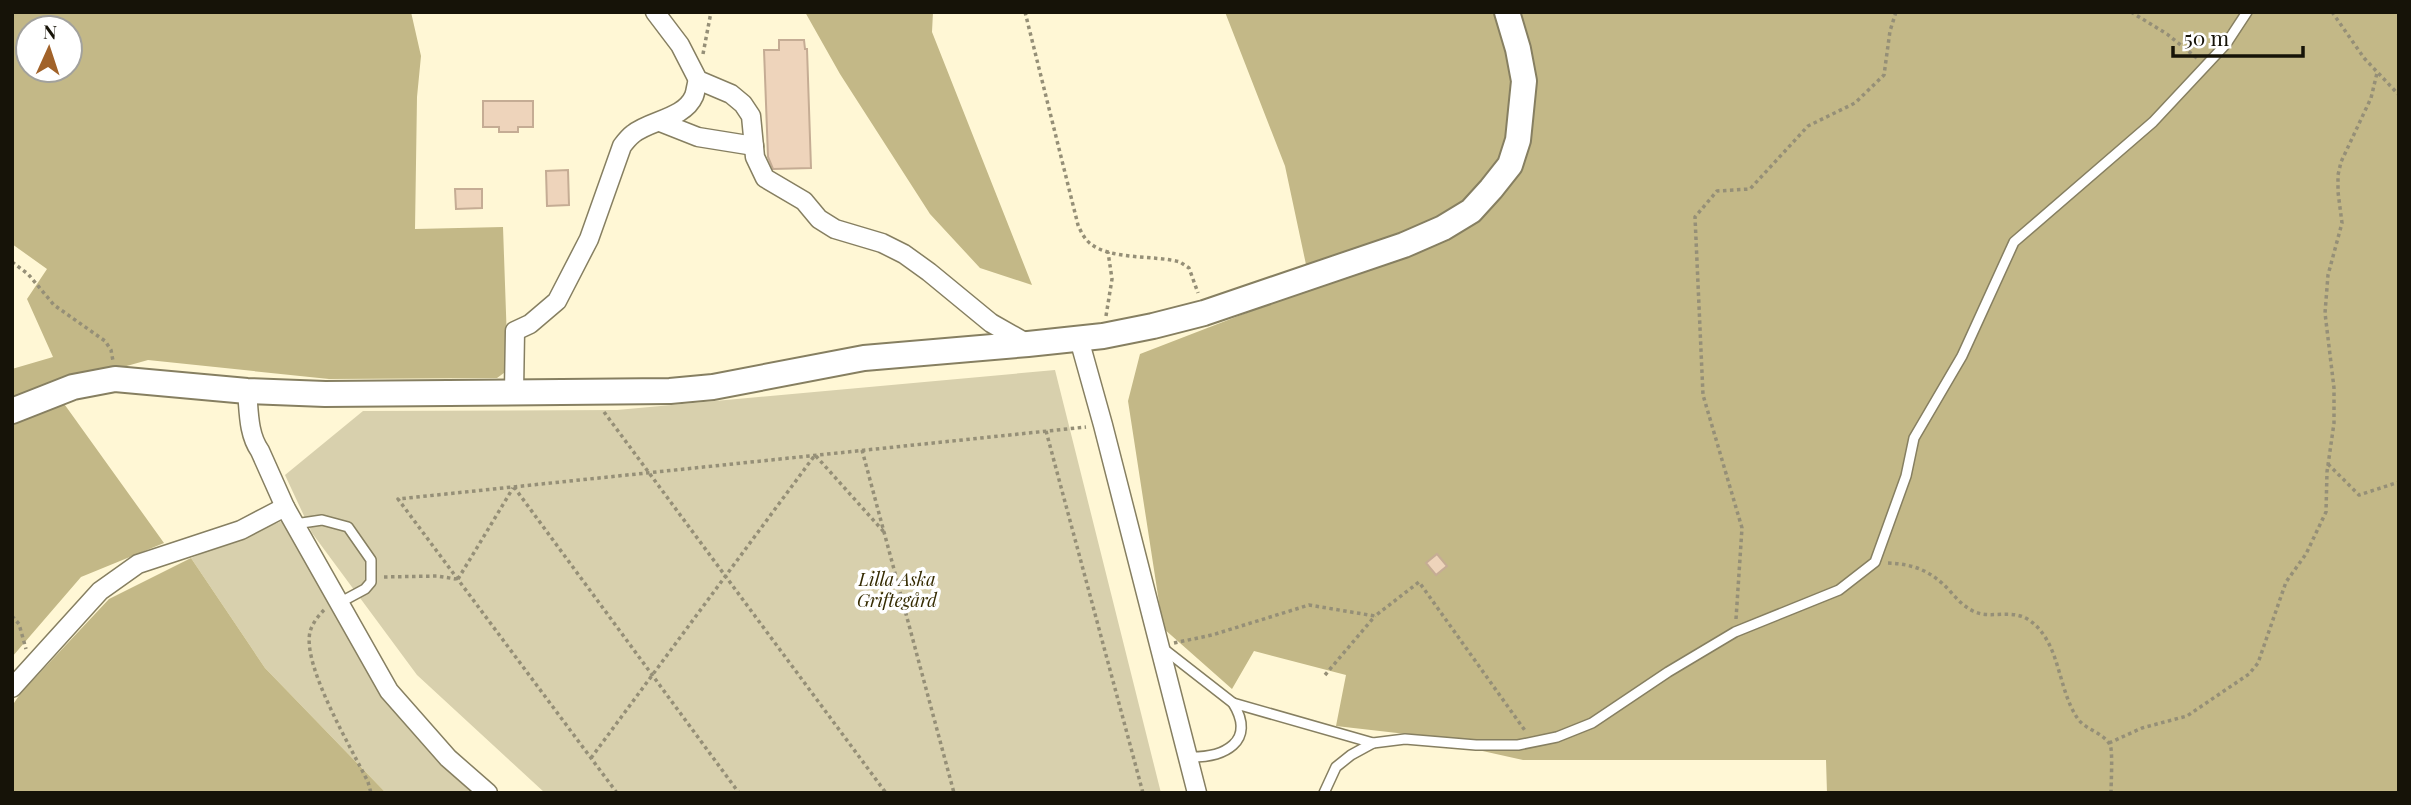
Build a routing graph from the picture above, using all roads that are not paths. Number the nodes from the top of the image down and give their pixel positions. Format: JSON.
{"nodes":[{"id":1,"x":655,"y":12,"type":"edge"},
{"id":2,"x":1507,"y":12,"type":"edge"},
{"id":3,"x":2247,"y":12,"type":"edge"},
{"id":4,"x":698,"y":79,"type":"junction"},
{"id":5,"x":660,"y":122,"type":"junction"},
{"id":6,"x":754,"y":146,"type":"junction"},
{"id":7,"x":1091,"y":337,"type":"junction"},
{"id":8,"x":1028,"y":344,"type":"junction"},
{"id":9,"x":247,"y":391,"type":"junction"},
{"id":10,"x":514,"y":391,"type":"junction"},
{"id":11,"x":12,"y":411,"type":"edge"},
{"id":12,"x":285,"y":507,"type":"junction"},
{"id":13,"x":295,"y":524,"type":"junction"},
{"id":14,"x":339,"y":603,"type":"junction"},
{"id":15,"x":1157,"y":640,"type":"junction"},
{"id":16,"x":12,"y":688,"type":"edge"},
{"id":17,"x":1233,"y":703,"type":"junction"},
{"id":18,"x":1373,"y":743,"type":"junction"},
{"id":19,"x":1188,"y":757,"type":"junction"},
{"id":20,"x":1194,"y":791,"type":"edge"},
{"id":21,"x":488,"y":793,"type":"edge"},
{"id":22,"x":1324,"y":793,"type":"edge"}],
"edges":[{"from":1,"to":4,"type":"street"},
{"from":2,"to":7,"type":"street"},
{"from":3,"to":18,"type":"lane"},
{"from":4,"to":5,"type":"street"},
{"from":4,"to":6,"type":"street"},
{"from":5,"to":6,"type":"street"},
{"from":5,"to":10,"type":"street"},
{"from":6,"to":8,"type":"street"},
{"from":7,"to":8,"type":"street"},
{"from":7,"to":15,"type":"street"},
{"from":8,"to":10,"type":"street"},
{"from":9,"to":10,"type":"street"},
{"from":9,"to":11,"type":"street"},
{"from":9,"to":12,"type":"street"},
{"from":12,"to":13,"type":"street"},
{"from":12,"to":16,"type":"street"},
{"from":13,"to":14,"type":"street"},
{"from":13,"to":14,"type":"lane"},
{"from":14,"to":21,"type":"street"},
{"from":15,"to":17,"type":"lane"},
{"from":15,"to":19,"type":"street"},
{"from":17,"to":18,"type":"lane"},
{"from":17,"to":19,"type":"lane"},
{"from":18,"to":22,"type":"lane"},
{"from":19,"to":20,"type":"street"}]}
